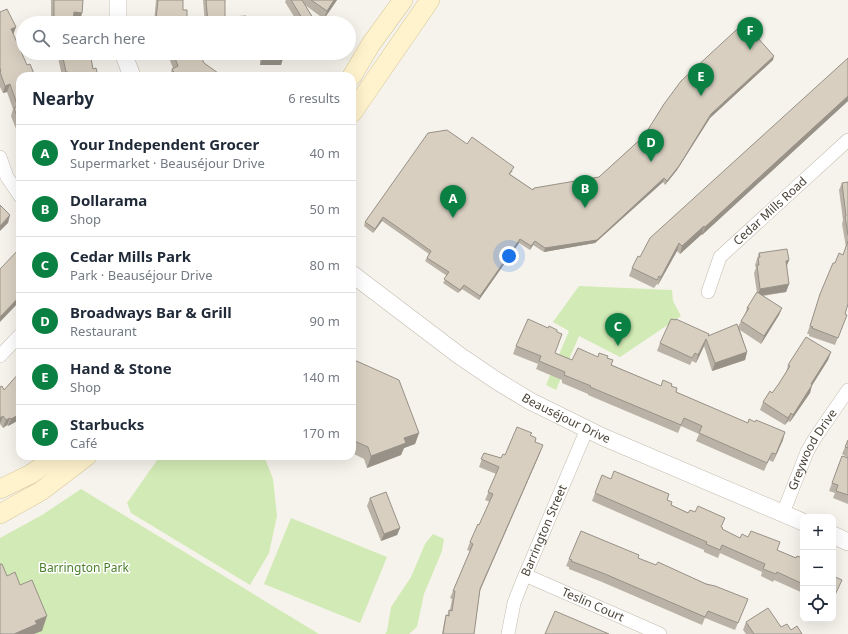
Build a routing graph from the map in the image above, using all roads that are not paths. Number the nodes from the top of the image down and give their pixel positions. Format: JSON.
{"nodes":[{"id":1,"x":118,"y":0,"type":"edge"},
{"id":2,"x":403,"y":0,"type":"edge"},
{"id":3,"x":430,"y":0,"type":"edge"},
{"id":4,"x":118,"y":16,"type":"edge"},
{"id":5,"x":126,"y":60,"type":"edge"},
{"id":6,"x":130,"y":72,"type":"edge"},
{"id":7,"x":354,"y":72,"type":"edge"},
{"id":8,"x":356,"y":107,"type":"edge"},
{"id":9,"x":848,"y":140,"type":"edge"},
{"id":10,"x":0,"y":157,"type":"edge"},
{"id":11,"x":16,"y":190,"type":"edge"},
{"id":12,"x":356,"y":277,"type":"edge"},
{"id":13,"x":708,"y":292,"type":"dead end"},
{"id":14,"x":16,"y":339,"type":"edge"},
{"id":15,"x":0,"y":356,"type":"edge"},
{"id":16,"x":848,"y":390,"type":"edge"},
{"id":17,"x":587,"y":429,"type":"junction"},
{"id":18,"x":51,"y":460,"type":"edge"},
{"id":19,"x":83,"y":460,"type":"edge"},
{"id":20,"x":31,"y":474,"type":"junction"},
{"id":21,"x":0,"y":489,"type":"edge"},
{"id":22,"x":41,"y":492,"type":"junction"},
{"id":23,"x":782,"y":513,"type":"junction"},
{"id":24,"x":0,"y":514,"type":"edge"},
{"id":25,"x":800,"y":521,"type":"edge"},
{"id":26,"x":836,"y":536,"type":"edge"},
{"id":27,"x":848,"y":542,"type":"edge"},
{"id":28,"x":525,"y":575,"type":"junction"},
{"id":29,"x":508,"y":634,"type":"edge"},
{"id":30,"x":660,"y":634,"type":"edge"}],
"edges":[{"from":1,"to":4,"type":"street"},
{"from":2,"to":7,"type":"main road"},
{"from":3,"to":8,"type":"main road"},
{"from":5,"to":6,"type":"street"},
{"from":9,"to":13,"type":"street","name":"Cedar Mills Road"},
{"from":10,"to":11,"type":"street"},
{"from":12,"to":17,"type":"street","name":"Beauséjour Drive"},
{"from":14,"to":15,"type":"street"},
{"from":16,"to":23,"type":"street","name":"Greywood Drive"},
{"from":17,"to":23,"type":"street","name":"Beauséjour Drive"},
{"from":17,"to":28,"type":"street","name":"Barrington Street"},
{"from":18,"to":20,"type":"main road"},
{"from":19,"to":22,"type":"main road"},
{"from":20,"to":21,"type":"main road"},
{"from":20,"to":22,"type":"main road"},
{"from":22,"to":24,"type":"main road"},
{"from":23,"to":25,"type":"street","name":"Beauséjour Drive"},
{"from":26,"to":27,"type":"street"},
{"from":28,"to":29,"type":"street","name":"Barrington Street"},
{"from":28,"to":30,"type":"street","name":"Teslin Court"}]}
